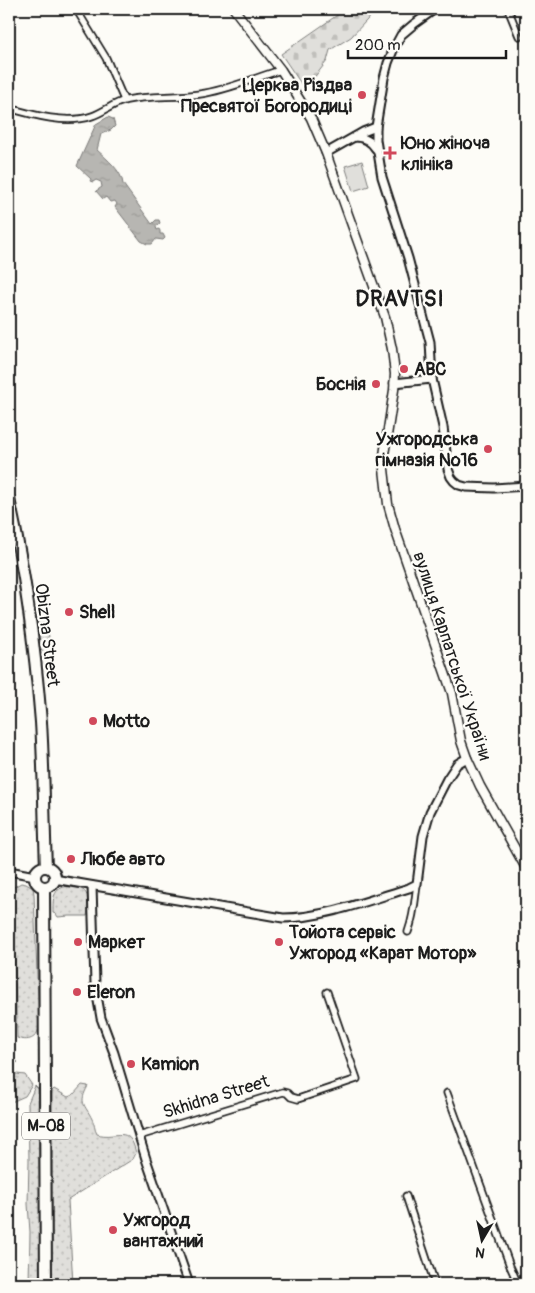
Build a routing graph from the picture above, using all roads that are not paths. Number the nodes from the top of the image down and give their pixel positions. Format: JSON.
{"nodes":[{"id":1,"x":76,"y":9,"type":"edge"},
{"id":2,"x":234,"y":9,"type":"edge"},
{"id":3,"x":435,"y":9,"type":"edge"},
{"id":4,"x":508,"y":9,"type":"edge"},
{"id":5,"x":520,"y":36,"type":"dead end"},
{"id":6,"x":281,"y":70,"type":"junction"},
{"id":7,"x":124,"y":100,"type":"junction"},
{"id":8,"x":9,"y":108,"type":"edge"},
{"id":9,"x":376,"y":126,"type":"junction"},
{"id":10,"x":354,"y":137,"type":"junction"},
{"id":11,"x":378,"y":151,"type":"junction"},
{"id":12,"x":326,"y":153,"type":"junction"},
{"id":13,"x":432,"y":379,"type":"junction"},
{"id":14,"x":394,"y":383,"type":"junction"},
{"id":15,"x":526,"y":486,"type":"edge"},
{"id":16,"x":9,"y":499,"type":"edge"},
{"id":17,"x":468,"y":762,"type":"junction"},
{"id":18,"x":46,"y":867,"type":"junction"},
{"id":19,"x":526,"y":868,"type":"edge"},
{"id":20,"x":9,"y":872,"type":"edge"},
{"id":21,"x":35,"y":876,"type":"junction"},
{"id":22,"x":54,"y":879,"type":"junction"},
{"id":23,"x":417,"y":884,"type":"junction"},
{"id":24,"x":92,"y":886,"type":"junction"},
{"id":25,"x":44,"y":887,"type":"junction"},
{"id":26,"x":408,"y":932,"type":"dead end"},
{"id":27,"x":327,"y":992,"type":"dead end"},
{"id":28,"x":448,"y":1093,"type":"dead end"},
{"id":29,"x":139,"y":1136,"type":"junction"},
{"id":30,"x":406,"y":1196,"type":"dead end"},
{"id":31,"x":46,"y":1284,"type":"edge"},
{"id":32,"x":189,"y":1284,"type":"edge"},
{"id":33,"x":435,"y":1284,"type":"edge"},
{"id":34,"x":518,"y":1284,"type":"edge"}],
"edges":[{"from":1,"to":7,"type":"street"},
{"from":2,"to":6,"type":"main road","name":"вулиця Карпатської України"},
{"from":3,"to":9,"type":"street"},
{"from":4,"to":5,"type":"street"},
{"from":6,"to":7,"type":"street"},
{"from":6,"to":12,"type":"main road","name":"вулиця Карпатської України"},
{"from":7,"to":8,"type":"street"},
{"from":9,"to":10,"type":"street"},
{"from":9,"to":11,"type":"street"},
{"from":10,"to":11,"type":"street"},
{"from":10,"to":12,"type":"street"},
{"from":11,"to":13,"type":"street"},
{"from":12,"to":14,"type":"main road","name":"вулиця Карпатської України"},
{"from":13,"to":14,"type":"street"},
{"from":13,"to":15,"type":"street"},
{"from":14,"to":17,"type":"main road","name":"вулиця Карпатської України"},
{"from":16,"to":18,"type":"highway","name":"Obizna Street"},
{"from":17,"to":19,"type":"main road","name":"вулиця Карпатської України"},
{"from":17,"to":23,"type":"street"},
{"from":18,"to":21,"type":"highway"},
{"from":18,"to":22,"type":"highway"},
{"from":20,"to":21,"type":"street"},
{"from":21,"to":25,"type":"highway"},
{"from":22,"to":24,"type":"street"},
{"from":22,"to":25,"type":"highway"},
{"from":23,"to":24,"type":"street"},
{"from":23,"to":26,"type":"street"},
{"from":24,"to":29,"type":"street"},
{"from":25,"to":31,"type":"highway","number":"М-08"},
{"from":27,"to":29,"type":"street","name":"Skhidna Street"},
{"from":28,"to":34,"type":"street"},
{"from":29,"to":32,"type":"street"},
{"from":30,"to":33,"type":"street"}]}
